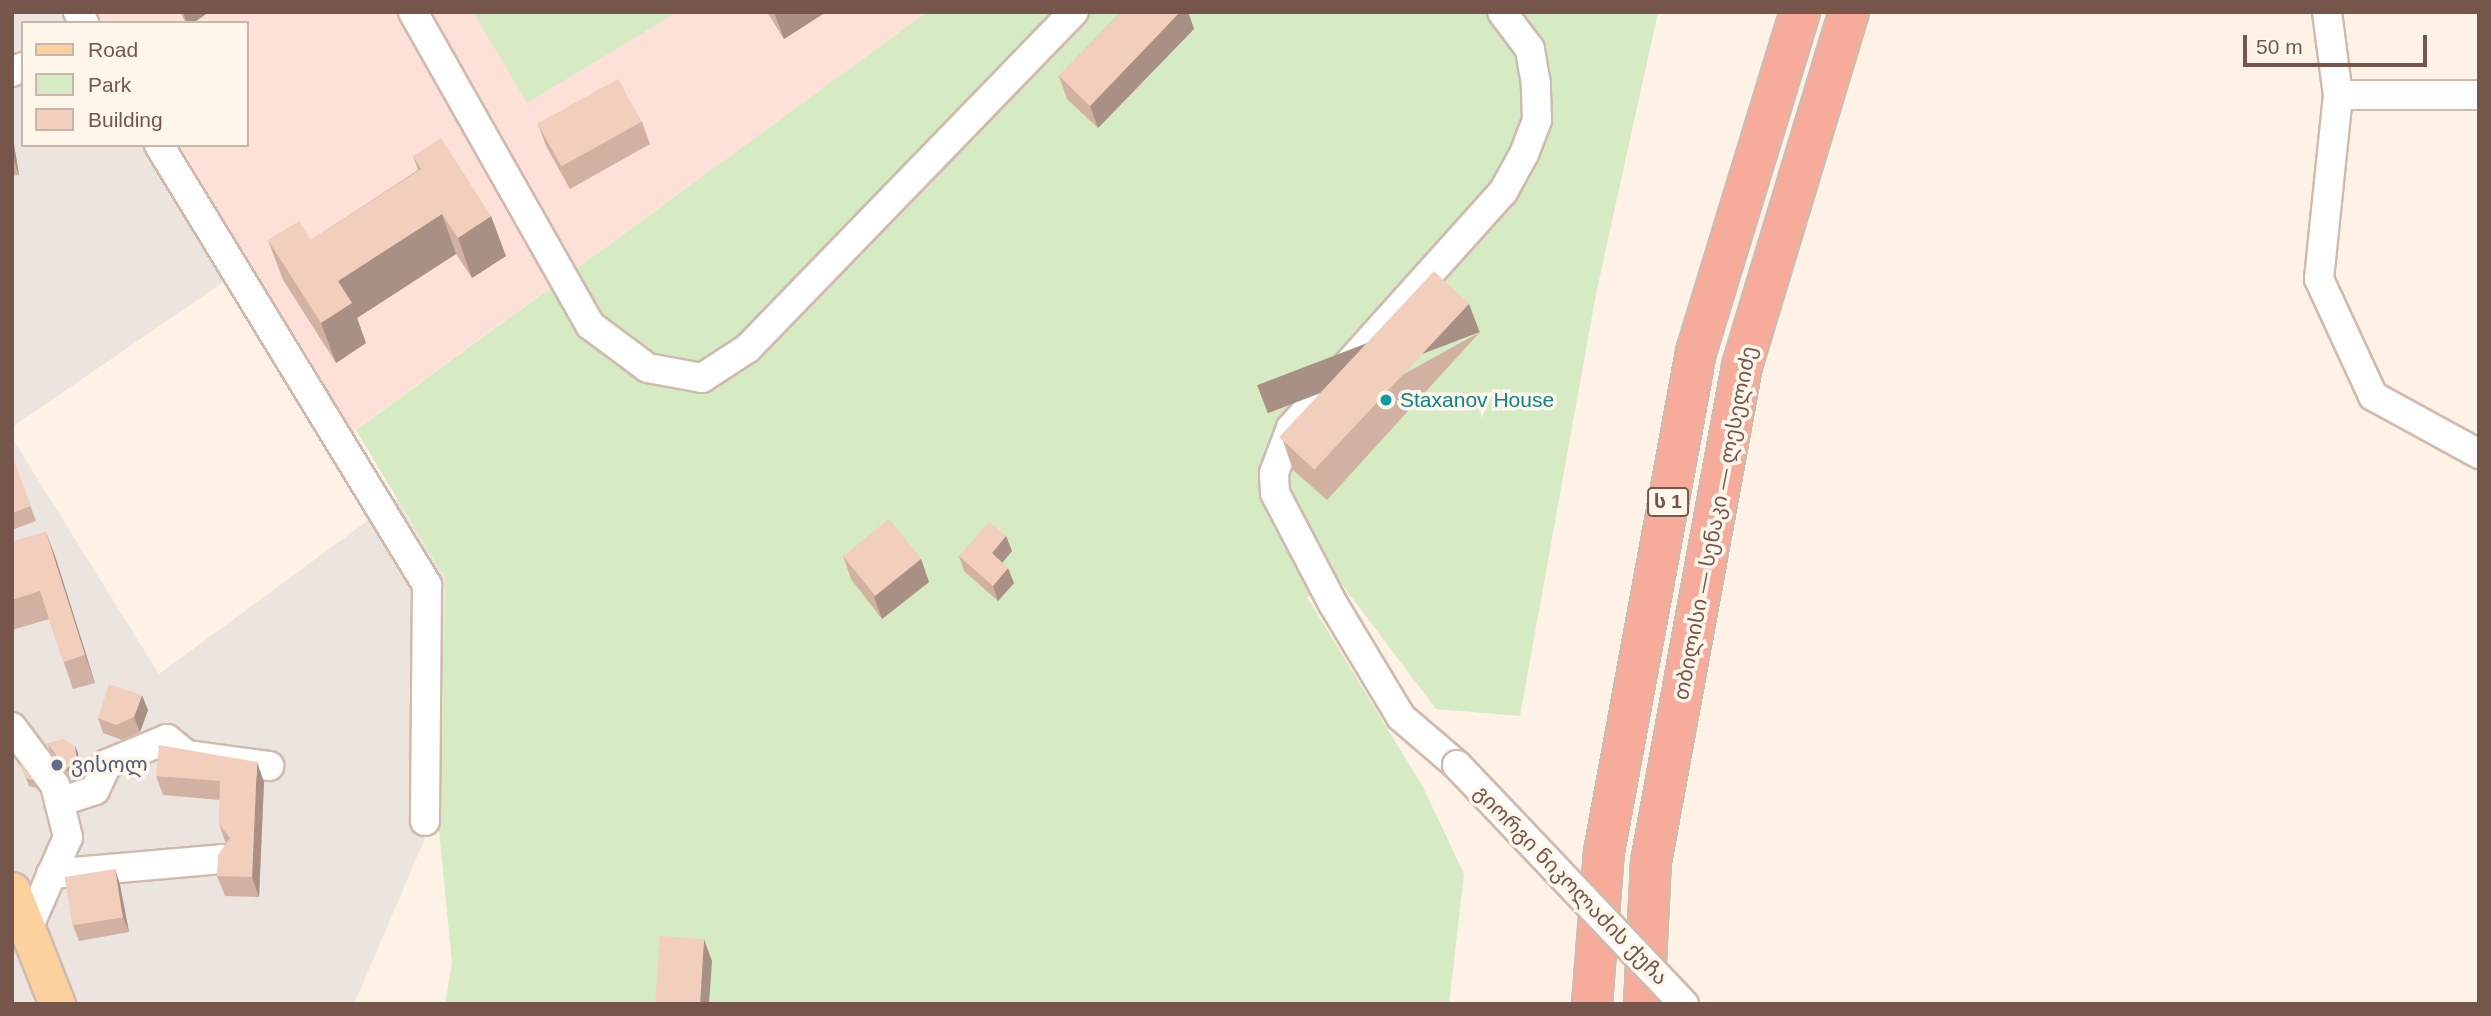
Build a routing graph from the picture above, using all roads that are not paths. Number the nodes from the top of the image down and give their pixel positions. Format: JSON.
{"nodes":[{"id":1,"x":413,"y":12,"type":"edge"},
{"id":2,"x":1074,"y":12,"type":"edge"},
{"id":3,"x":1502,"y":12,"type":"edge"},
{"id":4,"x":1800,"y":12,"type":"edge"},
{"id":5,"x":1849,"y":12,"type":"edge"},
{"id":6,"x":2327,"y":12,"type":"edge"},
{"id":7,"x":2338,"y":95,"type":"junction"},
{"id":8,"x":2479,"y":95,"type":"edge"},
{"id":9,"x":160,"y":147,"type":"edge"},
{"id":10,"x":2479,"y":454,"type":"edge"},
{"id":11,"x":12,"y":727,"type":"edge"},
{"id":12,"x":270,"y":766,"type":"dead end"},
{"id":13,"x":59,"y":802,"type":"junction"},
{"id":14,"x":425,"y":821,"type":"dead end"},
{"id":15,"x":221,"y":859,"type":"edge"},
{"id":16,"x":51,"y":874,"type":"junction"},
{"id":17,"x":12,"y":890,"type":"edge"},
{"id":18,"x":27,"y":928,"type":"junction"},
{"id":19,"x":57,"y":1004,"type":"edge"},
{"id":20,"x":1592,"y":1004,"type":"edge"},
{"id":21,"x":1644,"y":1004,"type":"edge"},
{"id":22,"x":1684,"y":1004,"type":"edge"}],
"edges":[{"from":1,"to":2,"type":"street"},
{"from":3,"to":22,"type":"street","name":"გიორგი ნიკოლაძის ქუჩა","bridge":true},
{"from":4,"to":20,"type":"highway","number":"ს 1"},
{"from":5,"to":21,"type":"highway","name":"თბილისი — სენაკი — ლესელიძე","number":"ს 1"},
{"from":6,"to":7,"type":"street"},
{"from":7,"to":8,"type":"street"},
{"from":7,"to":10,"type":"street"},
{"from":9,"to":14,"type":"street"},
{"from":11,"to":13,"type":"street"},
{"from":12,"to":13,"type":"street"},
{"from":13,"to":16,"type":"street"},
{"from":15,"to":16,"type":"street"},
{"from":16,"to":18,"type":"street"},
{"from":17,"to":18,"type":"main road"},
{"from":18,"to":19,"type":"main road"}]}
